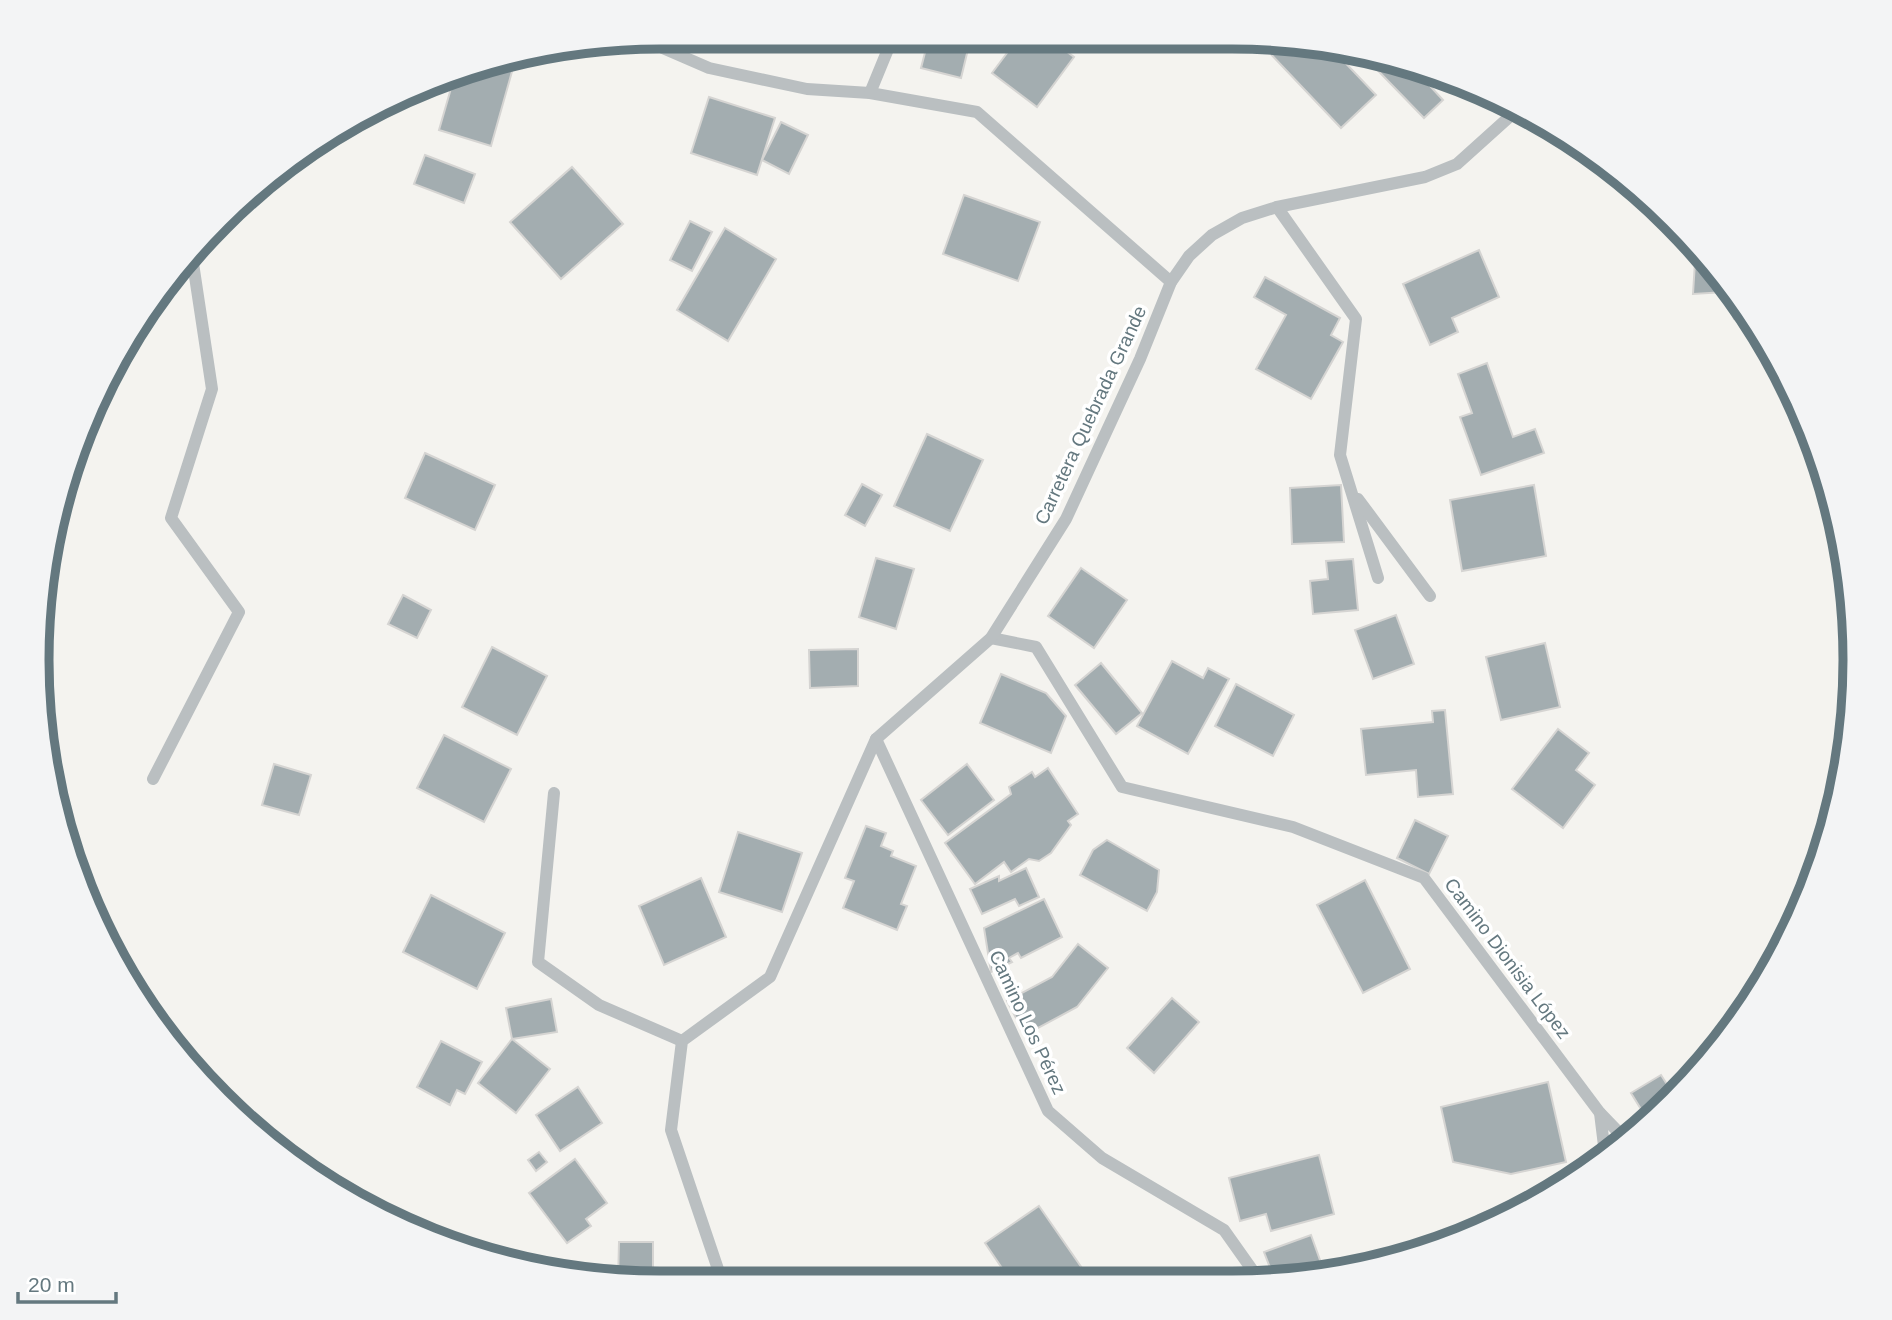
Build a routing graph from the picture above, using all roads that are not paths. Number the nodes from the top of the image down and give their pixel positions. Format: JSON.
{"nodes":[{"id":1,"x":665,"y":49,"type":"edge"},
{"id":2,"x":888,"y":49,"type":"edge"},
{"id":3,"x":870,"y":93,"type":"junction"},
{"id":4,"x":1510,"y":116,"type":"edge"},
{"id":5,"x":1277,"y":208,"type":"junction"},
{"id":6,"x":193,"y":266,"type":"edge"},
{"id":7,"x":1171,"y":282,"type":"junction"},
{"id":8,"x":1351,"y":490,"type":"junction"},
{"id":9,"x":1378,"y":578,"type":"dead end"},
{"id":10,"x":1430,"y":596,"type":"dead end"},
{"id":11,"x":991,"y":638,"type":"junction"},
{"id":12,"x":876,"y":738,"type":"junction"},
{"id":13,"x":153,"y":779,"type":"dead end"},
{"id":14,"x":554,"y":793,"type":"dead end"},
{"id":15,"x":682,"y":1041,"type":"junction"},
{"id":16,"x":1600,"y":1113,"type":"junction"},
{"id":17,"x":1619,"y":1133,"type":"edge"},
{"id":18,"x":1604,"y":1145,"type":"edge"},
{"id":19,"x":1253,"y":1270,"type":"edge"},
{"id":20,"x":719,"y":1271,"type":"edge"}],
"edges":[{"from":1,"to":3,"type":"street"},
{"from":2,"to":3,"type":"street"},
{"from":3,"to":7,"type":"street"},
{"from":4,"to":5,"type":"street","name":"Carretera Quebrada Grande"},
{"from":5,"to":7,"type":"street","name":"Carretera Quebrada Grande"},
{"from":5,"to":8,"type":"street"},
{"from":6,"to":13,"type":"street"},
{"from":7,"to":11,"type":"street","name":"Carretera Quebrada Grande"},
{"from":8,"to":9,"type":"street"},
{"from":8,"to":10,"type":"street"},
{"from":11,"to":12,"type":"street","name":"Carretera Quebrada Grande"},
{"from":11,"to":16,"type":"street","name":"Camino Dionisia López"},
{"from":12,"to":15,"type":"street","name":"Carretera Quebrada Grande"},
{"from":12,"to":19,"type":"street","name":"Camino Los Pérez"},
{"from":14,"to":15,"type":"street"},
{"from":15,"to":20,"type":"street"},
{"from":16,"to":17,"type":"street"},
{"from":16,"to":18,"type":"street","name":"Camino Dionisia López"}]}
